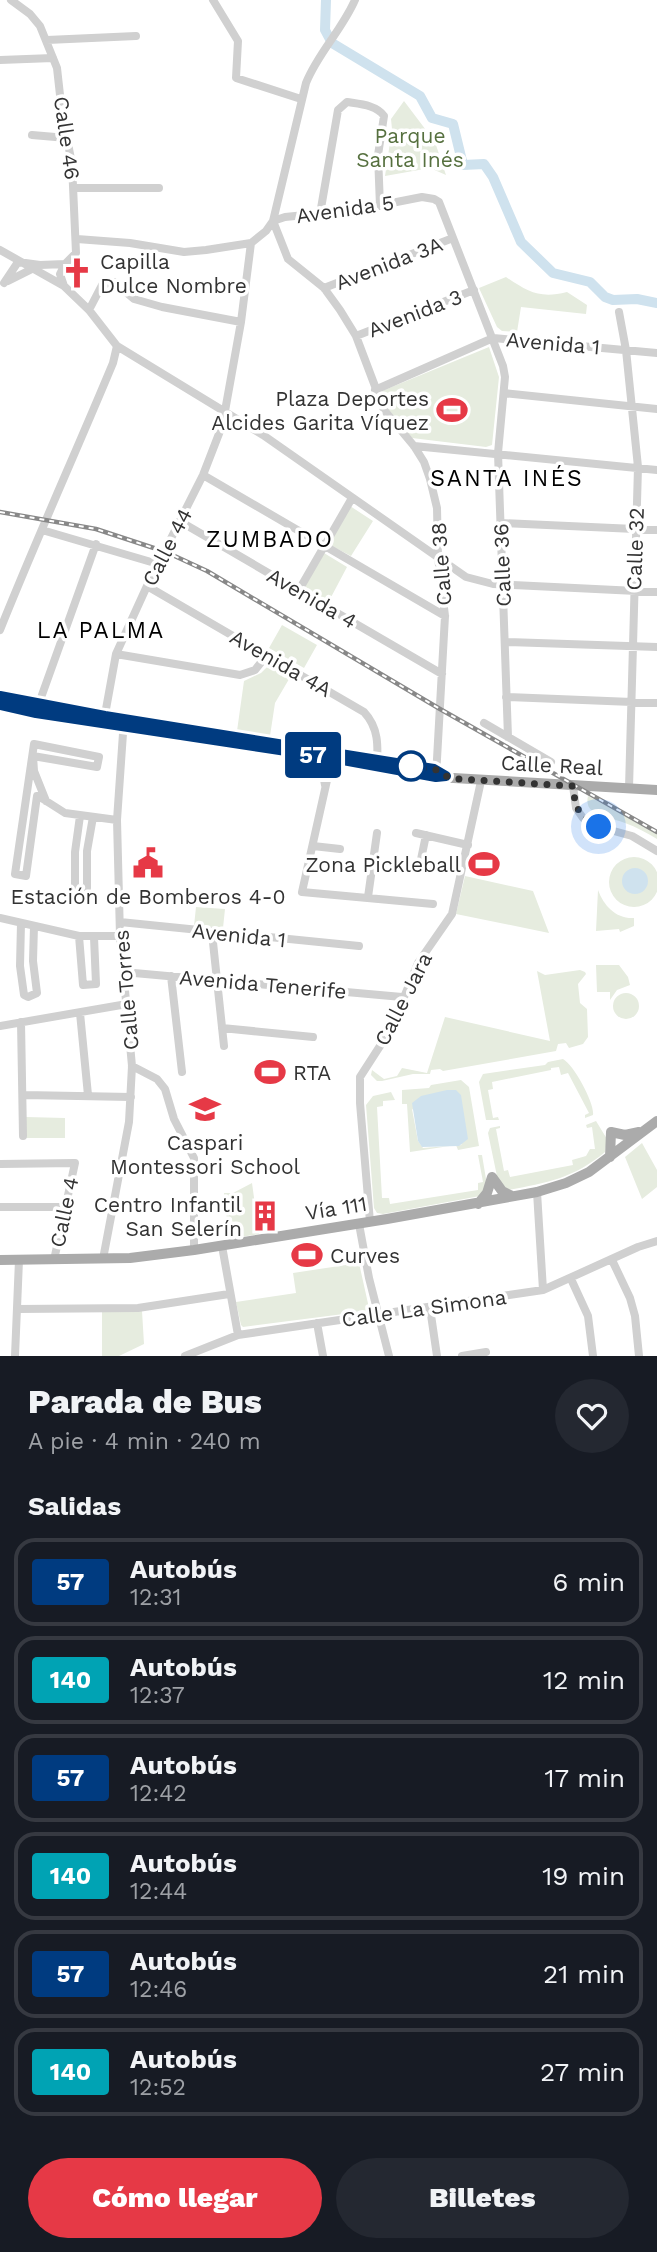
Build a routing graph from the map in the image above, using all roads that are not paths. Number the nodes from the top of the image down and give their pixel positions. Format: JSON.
{"nodes":[{"id":1,"x":11,"y":0,"type":"edge"},
{"id":2,"x":213,"y":0,"type":"edge"},
{"id":3,"x":355,"y":0,"type":"edge"},
{"id":4,"x":136,"y":36,"type":"dead end"},
{"id":5,"x":47,"y":40,"type":"junction"},
{"id":6,"x":53,"y":58,"type":"junction"},
{"id":7,"x":0,"y":60,"type":"edge"},
{"id":8,"x":301,"y":99,"type":"junction"},
{"id":9,"x":32,"y":135,"type":"dead end"},
{"id":10,"x":67,"y":138,"type":"junction"},
{"id":11,"x":74,"y":188,"type":"junction"},
{"id":12,"x":159,"y":188,"type":"dead end"},
{"id":13,"x":434,"y":198,"type":"joint"},
{"id":14,"x":380,"y":206,"type":"junction"},
{"id":15,"x":320,"y":214,"type":"junction"},
{"id":16,"x":273,"y":221,"type":"junction"},
{"id":17,"x":453,"y":238,"type":"junction"},
{"id":18,"x":77,"y":239,"type":"junction"},
{"id":19,"x":99,"y":240,"type":"junction"},
{"id":20,"x":251,"y":243,"type":"junction"},
{"id":21,"x":0,"y":250,"type":"edge"},
{"id":22,"x":76,"y":253,"type":"junction"},
{"id":23,"x":18,"y":261,"type":"junction"},
{"id":24,"x":65,"y":264,"type":"junction"},
{"id":25,"x":32,"y":269,"type":"junction"},
{"id":26,"x":2,"y":285,"type":"edge"},
{"id":27,"x":64,"y":285,"type":"junction"},
{"id":28,"x":324,"y":288,"type":"junction"},
{"id":29,"x":474,"y":290,"type":"junction"},
{"id":30,"x":89,"y":310,"type":"junction"},
{"id":31,"x":619,"y":312,"type":"dead end"},
{"id":32,"x":241,"y":322,"type":"junction"},
{"id":33,"x":356,"y":336,"type":"junction"},
{"id":34,"x":493,"y":338,"type":"junction"},
{"id":35,"x":117,"y":346,"type":"junction"},
{"id":36,"x":626,"y":350,"type":"junction"},
{"id":37,"x":657,"y":353,"type":"edge"},
{"id":38,"x":375,"y":390,"type":"junction"},
{"id":39,"x":504,"y":393,"type":"junction"},
{"id":40,"x":633,"y":407,"type":"junction"},
{"id":41,"x":657,"y":409,"type":"edge"},
{"id":42,"x":226,"y":412,"type":"junction"},
{"id":43,"x":414,"y":446,"type":"junction"},
{"id":44,"x":498,"y":453,"type":"junction"},
{"id":45,"x":638,"y":467,"type":"junction"},
{"id":46,"x":657,"y":470,"type":"edge"},
{"id":47,"x":203,"y":475,"type":"junction"},
{"id":48,"x":352,"y":498,"type":"junction"},
{"id":49,"x":181,"y":522,"type":"junction"},
{"id":50,"x":500,"y":523,"type":"junction"},
{"id":51,"x":636,"y":527,"type":"junction"},
{"id":52,"x":41,"y":530,"type":"junction"},
{"id":53,"x":657,"y":530,"type":"edge"},
{"id":54,"x":96,"y":544,"type":"junction"},
{"id":55,"x":325,"y":545,"type":"junction"},
{"id":56,"x":438,"y":557,"type":"junction"},
{"id":57,"x":158,"y":564,"type":"junction"},
{"id":58,"x":502,"y":584,"type":"junction"},
{"id":59,"x":147,"y":586,"type":"junction"},
{"id":60,"x":299,"y":590,"type":"junction"},
{"id":61,"x":634,"y":592,"type":"junction"},
{"id":62,"x":657,"y":592,"type":"edge"},
{"id":63,"x":445,"y":616,"type":"junction"},
{"id":64,"x":0,"y":630,"type":"edge"},
{"id":65,"x":505,"y":642,"type":"junction"},
{"id":66,"x":633,"y":647,"type":"junction"},
{"id":67,"x":657,"y":647,"type":"edge"},
{"id":68,"x":116,"y":654,"type":"junction"},
{"id":69,"x":267,"y":655,"type":"junction"},
{"id":70,"x":442,"y":674,"type":"junction"},
{"id":71,"x":0,"y":696,"type":"edge"},
{"id":72,"x":506,"y":697,"type":"junction"},
{"id":73,"x":657,"y":703,"type":"edge"},
{"id":74,"x":631,"y":704,"type":"junction"},
{"id":75,"x":0,"y":705,"type":"edge"},
{"id":76,"x":38,"y":708,"type":"junction"},
{"id":77,"x":104,"y":719,"type":"junction"},
{"id":78,"x":124,"y":723,"type":"junction"},
{"id":79,"x":484,"y":723,"type":"dead end"},
{"id":80,"x":508,"y":737,"type":"junction"},
{"id":81,"x":33,"y":756,"type":"junction"},
{"id":82,"x":329,"y":757,"type":"junction"},
{"id":83,"x":551,"y":762,"type":"dead end"},
{"id":84,"x":377,"y":764,"type":"junction"},
{"id":85,"x":439,"y":774,"type":"junction"},
{"id":86,"x":481,"y":781,"type":"junction"},
{"id":87,"x":573,"y":786,"type":"junction"},
{"id":88,"x":629,"y":788,"type":"junction"},
{"id":89,"x":657,"y":790,"type":"edge"},
{"id":90,"x":27,"y":793,"type":"junction"},
{"id":91,"x":37,"y":796,"type":"junction"},
{"id":92,"x":46,"y":801,"type":"junction"},
{"id":93,"x":80,"y":816,"type":"junction"},
{"id":94,"x":93,"y":817,"type":"junction"},
{"id":95,"x":117,"y":820,"type":"junction"},
{"id":96,"x":377,"y":833,"type":"dead end"},
{"id":97,"x":416,"y":833,"type":"dead end"},
{"id":98,"x":426,"y":835,"type":"junction"},
{"id":99,"x":468,"y":845,"type":"junction"},
{"id":100,"x":313,"y":846,"type":"junction"},
{"id":101,"x":340,"y":849,"type":"dead end"},
{"id":102,"x":657,"y":850,"type":"edge"},
{"id":103,"x":419,"y":869,"type":"dead end"},
{"id":104,"x":368,"y":897,"type":"junction"},
{"id":105,"x":433,"y":904,"type":"dead end"},
{"id":106,"x":0,"y":918,"type":"edge"},
{"id":107,"x":120,"y":922,"type":"junction"},
{"id":108,"x":21,"y":923,"type":"junction"},
{"id":109,"x":34,"y":926,"type":"junction"},
{"id":110,"x":212,"y":933,"type":"junction"},
{"id":111,"x":79,"y":936,"type":"junction"},
{"id":112,"x":120,"y":936,"type":"junction"},
{"id":113,"x":94,"y":937,"type":"junction"},
{"id":114,"x":359,"y":946,"type":"dead end"},
{"id":115,"x":123,"y":972,"type":"junction"},
{"id":116,"x":171,"y":976,"type":"junction"},
{"id":117,"x":216,"y":980,"type":"junction"},
{"id":118,"x":402,"y":997,"type":"junction"},
{"id":119,"x":127,"y":1004,"type":"junction"},
{"id":120,"x":80,"y":1013,"type":"junction"},
{"id":121,"x":21,"y":1022,"type":"junction"},
{"id":122,"x":0,"y":1026,"type":"edge"},
{"id":123,"x":222,"y":1028,"type":"junction"},
{"id":124,"x":313,"y":1037,"type":"dead end"},
{"id":125,"x":224,"y":1046,"type":"dead end"},
{"id":126,"x":132,"y":1066,"type":"junction"},
{"id":127,"x":182,"y":1072,"type":"dead end"},
{"id":128,"x":24,"y":1095,"type":"junction"},
{"id":129,"x":88,"y":1095,"type":"junction"},
{"id":130,"x":131,"y":1097,"type":"junction"},
{"id":131,"x":657,"y":1121,"type":"edge"},
{"id":132,"x":645,"y":1130,"type":"junction"},
{"id":133,"x":23,"y":1136,"type":"dead end"},
{"id":134,"x":611,"y":1157,"type":"junction"},
{"id":135,"x":0,"y":1164,"type":"edge"},
{"id":136,"x":537,"y":1192,"type":"junction"},
{"id":137,"x":512,"y":1196,"type":"junction"},
{"id":138,"x":478,"y":1204,"type":"junction"},
{"id":139,"x":0,"y":1207,"type":"edge"},
{"id":140,"x":64,"y":1207,"type":"junction"},
{"id":141,"x":365,"y":1223,"type":"junction"},
{"id":142,"x":656,"y":1244,"type":"edge"},
{"id":143,"x":222,"y":1246,"type":"junction"},
{"id":144,"x":194,"y":1250,"type":"junction"},
{"id":145,"x":103,"y":1259,"type":"junction"},
{"id":146,"x":0,"y":1260,"type":"edge"},
{"id":147,"x":19,"y":1260,"type":"junction"},
{"id":148,"x":54,"y":1260,"type":"junction"},
{"id":149,"x":612,"y":1260,"type":"junction"},
{"id":150,"x":571,"y":1279,"type":"junction"},
{"id":151,"x":542,"y":1290,"type":"junction"},
{"id":152,"x":229,"y":1294,"type":"junction"},
{"id":153,"x":430,"y":1308,"type":"junction"},
{"id":154,"x":18,"y":1309,"type":"junction"},
{"id":155,"x":378,"y":1316,"type":"junction"},
{"id":156,"x":317,"y":1323,"type":"junction"},
{"id":157,"x":238,"y":1335,"type":"junction"},
{"id":158,"x":485,"y":1352,"type":"dead end"},
{"id":159,"x":15,"y":1356,"type":"edge"},
{"id":160,"x":185,"y":1356,"type":"edge"},
{"id":161,"x":323,"y":1356,"type":"edge"},
{"id":162,"x":388,"y":1356,"type":"edge"},
{"id":163,"x":438,"y":1356,"type":"edge"},
{"id":164,"x":462,"y":1356,"type":"edge"},
{"id":165,"x":593,"y":1356,"type":"edge"},
{"id":166,"x":639,"y":1356,"type":"edge"}],
"edges":[{"from":1,"to":5,"type":"street","name":"Calle 46"},
{"from":2,"to":8,"type":"street"},
{"from":3,"to":8,"type":"street"},
{"from":4,"to":5,"type":"street"},
{"from":5,"to":6,"type":"street","name":"Calle 46"},
{"from":6,"to":7,"type":"street"},
{"from":6,"to":10,"type":"street","name":"Calle 46"},
{"from":8,"to":16,"type":"street"},
{"from":9,"to":10,"type":"street"},
{"from":10,"to":11,"type":"street","name":"Calle 46"},
{"from":11,"to":12,"type":"street"},
{"from":11,"to":18,"type":"street","name":"Calle 46"},
{"from":13,"to":14,"type":"street","name":"Avenida 5"},
{"from":13,"to":17,"type":"street","name":"Calle 36"},
{"from":14,"to":15,"type":"street","name":"Avenida 5"},
{"from":14,"to":15,"type":"street"},
{"from":15,"to":16,"type":"street","name":"Avenida 5"},
{"from":16,"to":20,"type":"street","name":"Avenida 5"},
{"from":16,"to":28,"type":"street","name":"Calle 38"},
{"from":17,"to":28,"type":"street","name":"Avenida 3A"},
{"from":17,"to":29,"type":"street","name":"Calle 36"},
{"from":18,"to":19,"type":"street"},
{"from":18,"to":22,"type":"street","name":"Calle 46"},
{"from":19,"to":20,"type":"street"},
{"from":19,"to":22,"type":"street"},
{"from":20,"to":32,"type":"street","name":"Calle 44"},
{"from":21,"to":23,"type":"street"},
{"from":22,"to":24,"type":"street"},
{"from":23,"to":24,"type":"street"},
{"from":23,"to":25,"type":"street"},
{"from":23,"to":26,"type":"street"},
{"from":24,"to":27,"type":"street"},
{"from":25,"to":26,"type":"street"},
{"from":25,"to":27,"type":"street"},
{"from":27,"to":30,"type":"street"},
{"from":28,"to":33,"type":"street","name":"Calle 38"},
{"from":29,"to":33,"type":"street","name":"Avenida 3"},
{"from":29,"to":34,"type":"street","name":"Calle 36"},
{"from":30,"to":32,"type":"street"},
{"from":30,"to":35,"type":"street"},
{"from":31,"to":36,"type":"street","name":"Calle 32"},
{"from":32,"to":42,"type":"street","name":"Calle 44"},
{"from":33,"to":38,"type":"street","name":"Calle 38"},
{"from":34,"to":36,"type":"street","name":"Avenida 1"},
{"from":34,"to":38,"type":"street","name":"Avenida 1"},
{"from":34,"to":39,"type":"street","name":"Calle 36"},
{"from":35,"to":42,"type":"street"},
{"from":35,"to":52,"type":"street"},
{"from":36,"to":37,"type":"street","name":"Avenida 1"},
{"from":36,"to":40,"type":"street","name":"Calle 32"},
{"from":38,"to":43,"type":"street","name":"Calle 38"},
{"from":39,"to":40,"type":"street"},
{"from":39,"to":44,"type":"street","name":"Calle 36"},
{"from":40,"to":41,"type":"street"},
{"from":40,"to":45,"type":"street","name":"Calle 32"},
{"from":42,"to":47,"type":"street","name":"Calle 44"},
{"from":42,"to":48,"type":"street"},
{"from":43,"to":44,"type":"street"},
{"from":43,"to":56,"type":"street","name":"Calle 38"},
{"from":44,"to":45,"type":"street"},
{"from":44,"to":50,"type":"street","name":"Calle 36"},
{"from":45,"to":46,"type":"street"},
{"from":45,"to":51,"type":"street","name":"Calle 32"},
{"from":47,"to":49,"type":"street","name":"Calle 44"},
{"from":47,"to":55,"type":"street"},
{"from":48,"to":55,"type":"street"},
{"from":48,"to":56,"type":"street"},
{"from":49,"to":57,"type":"street","name":"Calle 44"},
{"from":49,"to":60,"type":"street","name":"Avenida 4"},
{"from":50,"to":51,"type":"street"},
{"from":50,"to":58,"type":"street","name":"Calle 36"},
{"from":51,"to":53,"type":"street"},
{"from":51,"to":61,"type":"street","name":"Calle 32"},
{"from":52,"to":54,"type":"street"},
{"from":52,"to":64,"type":"street"},
{"from":54,"to":57,"type":"street"},
{"from":54,"to":76,"type":"street"},
{"from":55,"to":60,"type":"street"},
{"from":55,"to":63,"type":"street"},
{"from":56,"to":58,"type":"street"},
{"from":56,"to":63,"type":"street","name":"Calle 38"},
{"from":57,"to":59,"type":"street","name":"Calle 44"},
{"from":58,"to":61,"type":"street"},
{"from":58,"to":65,"type":"street","name":"Calle 36"},
{"from":59,"to":68,"type":"street","name":"Calle 44"},
{"from":59,"to":69,"type":"street","name":"Avenida 4A"},
{"from":60,"to":70,"type":"street","name":"Avenida 4"},
{"from":61,"to":62,"type":"street"},
{"from":61,"to":66,"type":"street","name":"Calle 32"},
{"from":63,"to":70,"type":"street","name":"Calle 38"},
{"from":65,"to":66,"type":"street"},
{"from":65,"to":72,"type":"street","name":"Calle 36"},
{"from":66,"to":67,"type":"street"},
{"from":66,"to":74,"type":"street","name":"Calle 32"},
{"from":68,"to":69,"type":"street"},
{"from":68,"to":77,"type":"street","name":"Calle 44"},
{"from":69,"to":84,"type":"street","name":"Avenida 4A"},
{"from":70,"to":85,"type":"street","name":"Calle 38"},
{"from":71,"to":76,"type":"main road","name":"Calle Real"},
{"from":72,"to":74,"type":"street"},
{"from":72,"to":80,"type":"street","name":"Calle 36"},
{"from":73,"to":74,"type":"street"},
{"from":74,"to":88,"type":"street","name":"Calle 32"},
{"from":75,"to":76,"type":"main road","name":"Calle Real"},
{"from":76,"to":77,"type":"main road","name":"Calle Real"},
{"from":77,"to":78,"type":"main road","name":"Calle Real"},
{"from":78,"to":82,"type":"main road","name":"Calle Real"},
{"from":78,"to":84,"type":"main road","name":"Calle Real"},
{"from":78,"to":95,"type":"street","name":"Calle Torres"},
{"from":79,"to":80,"type":"street"},
{"from":80,"to":83,"type":"street"},
{"from":81,"to":81,"type":"street"},
{"from":81,"to":90,"type":"street"},
{"from":81,"to":92,"type":"street"},
{"from":82,"to":84,"type":"main road","name":"Calle Real"},
{"from":82,"to":100,"type":"street"},
{"from":84,"to":85,"type":"main road","name":"Calle Real"},
{"from":85,"to":86,"type":"main road","name":"Calle Real"},
{"from":86,"to":87,"type":"main road","name":"Calle Real"},
{"from":86,"to":99,"type":"street","name":"Calle Jara"},
{"from":87,"to":88,"type":"main road","name":"Calle Real"},
{"from":87,"to":102,"type":"street"},
{"from":88,"to":89,"type":"main road","name":"Calle Real"},
{"from":90,"to":91,"type":"street"},
{"from":90,"to":91,"type":"street"},
{"from":91,"to":92,"type":"street"},
{"from":92,"to":93,"type":"street"},
{"from":93,"to":94,"type":"street"},
{"from":93,"to":94,"type":"street"},
{"from":94,"to":95,"type":"street"},
{"from":95,"to":107,"type":"street","name":"Calle Torres"},
{"from":96,"to":104,"type":"street"},
{"from":97,"to":98,"type":"street"},
{"from":98,"to":99,"type":"street"},
{"from":98,"to":103,"type":"street"},
{"from":99,"to":118,"type":"street","name":"Calle Jara"},
{"from":100,"to":101,"type":"street"},
{"from":100,"to":104,"type":"street"},
{"from":104,"to":105,"type":"street"},
{"from":106,"to":108,"type":"street"},
{"from":107,"to":110,"type":"street","name":"Avenida 1"},
{"from":107,"to":112,"type":"street","name":"Calle Torres"},
{"from":108,"to":109,"type":"street"},
{"from":108,"to":109,"type":"street"},
{"from":109,"to":111,"type":"street"},
{"from":110,"to":114,"type":"street","name":"Avenida 1"},
{"from":110,"to":117,"type":"street"},
{"from":111,"to":113,"type":"street"},
{"from":111,"to":113,"type":"street"},
{"from":112,"to":113,"type":"street"},
{"from":112,"to":115,"type":"street","name":"Calle Torres"},
{"from":115,"to":116,"type":"street","name":"Avenida Tenerife"},
{"from":115,"to":119,"type":"street","name":"Calle Torres"},
{"from":116,"to":117,"type":"street","name":"Avenida Tenerife"},
{"from":116,"to":127,"type":"street"},
{"from":117,"to":118,"type":"street","name":"Avenida Tenerife"},
{"from":117,"to":123,"type":"street"},
{"from":118,"to":141,"type":"street","name":"Calle Jara"},
{"from":119,"to":120,"type":"street"},
{"from":119,"to":126,"type":"street","name":"Calle Torres"},
{"from":120,"to":121,"type":"street"},
{"from":120,"to":129,"type":"street"},
{"from":121,"to":122,"type":"street"},
{"from":121,"to":128,"type":"street"},
{"from":123,"to":124,"type":"street"},
{"from":123,"to":125,"type":"street"},
{"from":126,"to":130,"type":"street","name":"Calle Torres"},
{"from":126,"to":144,"type":"street"},
{"from":128,"to":129,"type":"street"},
{"from":128,"to":133,"type":"street"},
{"from":129,"to":130,"type":"street"},
{"from":130,"to":145,"type":"street","name":"Calle Torres"},
{"from":131,"to":132,"type":"main road","name":"Vía 111"},
{"from":132,"to":134,"type":"main road","name":"Vía 111"},
{"from":132,"to":134,"type":"main road"},
{"from":134,"to":136,"type":"main road","name":"Vía 111"},
{"from":135,"to":140,"type":"street","name":"Calle 4"},
{"from":136,"to":137,"type":"main road","name":"Vía 111"},
{"from":136,"to":151,"type":"street"},
{"from":137,"to":138,"type":"main road","name":"Vía 111"},
{"from":137,"to":138,"type":"main road"},
{"from":138,"to":141,"type":"main road","name":"Vía 111"},
{"from":139,"to":140,"type":"street"},
{"from":140,"to":148,"type":"street","name":"Calle 4"},
{"from":141,"to":143,"type":"main road","name":"Vía 111"},
{"from":141,"to":155,"type":"street","name":"Calle Jara"},
{"from":142,"to":149,"type":"street","name":"Calle La Simona"},
{"from":143,"to":144,"type":"main road","name":"Vía 111"},
{"from":143,"to":152,"type":"street"},
{"from":144,"to":145,"type":"main road","name":"Vía 111"},
{"from":145,"to":148,"type":"main road","name":"Vía 111"},
{"from":146,"to":147,"type":"main road","name":"Vía 111"},
{"from":147,"to":148,"type":"main road","name":"Vía 111"},
{"from":147,"to":154,"type":"street"},
{"from":149,"to":150,"type":"street","name":"Calle La Simona"},
{"from":149,"to":166,"type":"street"},
{"from":150,"to":151,"type":"street","name":"Calle La Simona"},
{"from":150,"to":165,"type":"street"},
{"from":151,"to":153,"type":"street","name":"Calle La Simona"},
{"from":152,"to":154,"type":"street"},
{"from":152,"to":157,"type":"street"},
{"from":153,"to":155,"type":"street","name":"Calle La Simona"},
{"from":153,"to":163,"type":"street"},
{"from":154,"to":159,"type":"street"},
{"from":155,"to":156,"type":"street","name":"Calle La Simona"},
{"from":155,"to":162,"type":"street","name":"Calle Jara"},
{"from":156,"to":157,"type":"street","name":"Calle La Simona"},
{"from":156,"to":161,"type":"street"},
{"from":157,"to":160,"type":"street","name":"Calle La Simona"},
{"from":158,"to":164,"type":"street"}]}
